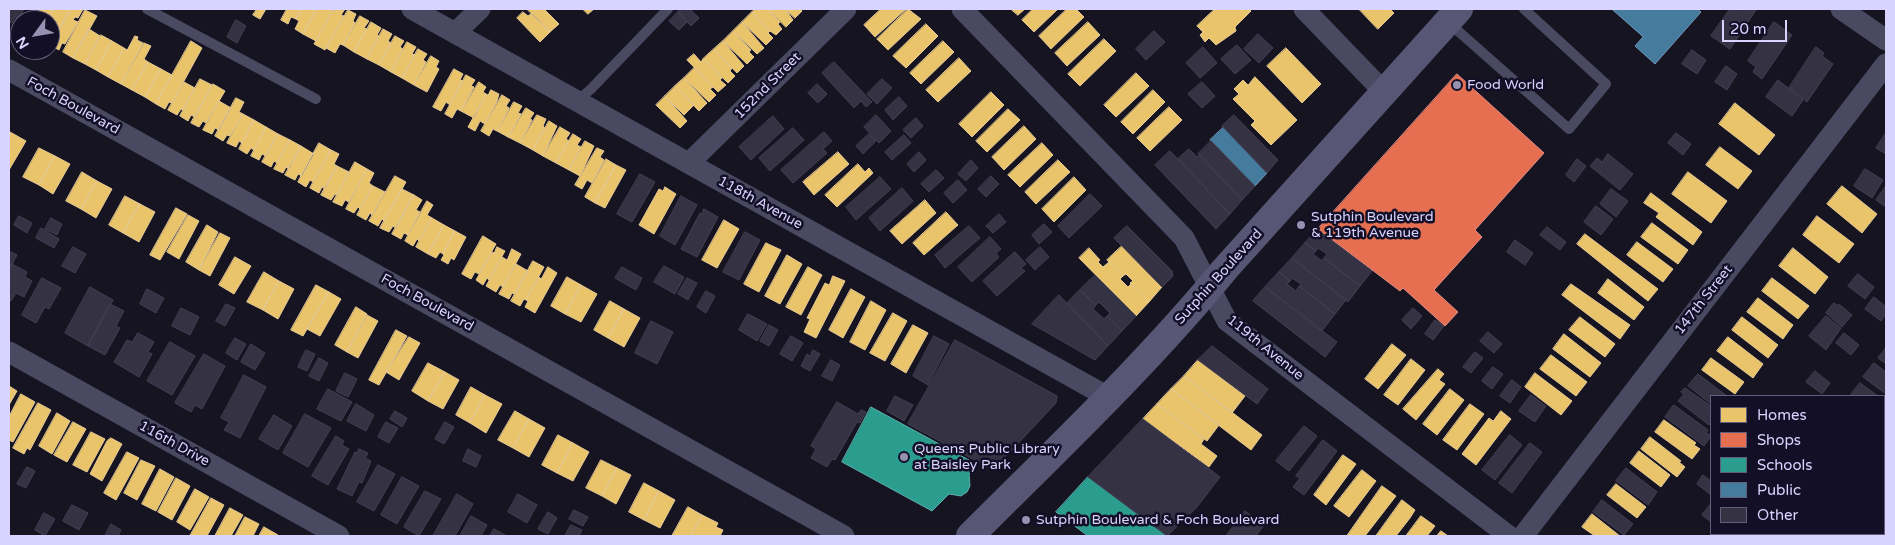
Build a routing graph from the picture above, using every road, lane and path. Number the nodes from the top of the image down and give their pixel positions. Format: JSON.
{"nodes":[{"id":1,"x":147,"y":9,"type":"edge"},
{"id":2,"x":412,"y":9,"type":"edge"},
{"id":3,"x":480,"y":9,"type":"edge"},
{"id":4,"x":668,"y":9,"type":"edge"},
{"id":5,"x":846,"y":9,"type":"edge"},
{"id":6,"x":962,"y":9,"type":"edge"},
{"id":7,"x":1304,"y":9,"type":"edge"},
{"id":8,"x":1524,"y":9,"type":"edge"},
{"id":9,"x":1841,"y":9,"type":"edge"},
{"id":10,"x":1453,"y":15,"type":"edge"},
{"id":11,"x":454,"y":32,"type":"junction"},
{"id":12,"x":1886,"y":40,"type":"edge"},
{"id":13,"x":1886,"y":64,"type":"edge"},
{"id":14,"x":9,"y":70,"type":"edge"},
{"id":15,"x":1384,"y":92,"type":"junction"},
{"id":16,"x":316,"y":99,"type":"dead end"},
{"id":17,"x":577,"y":100,"type":"junction"},
{"id":18,"x":689,"y":163,"type":"junction"},
{"id":19,"x":1209,"y":288,"type":"junction"},
{"id":20,"x":9,"y":352,"type":"edge"},
{"id":21,"x":1108,"y":397,"type":"junction"},
{"id":22,"x":339,"y":536,"type":"edge"},
{"id":23,"x":844,"y":536,"type":"edge"},
{"id":24,"x":970,"y":536,"type":"edge"},
{"id":25,"x":1509,"y":536,"type":"edge"},
{"id":26,"x":1522,"y":536,"type":"edge"}],
"edges":[{"from":1,"to":16,"type":"lane"},
{"from":2,"to":11,"type":"street","name":"118th Avenue"},
{"from":3,"to":11,"type":"street"},
{"from":4,"to":17,"type":"lane"},
{"from":5,"to":18,"type":"street","name":"152nd Street"},
{"from":6,"to":19,"type":"street","name":"119th Avenue"},
{"from":7,"to":15,"type":"street"},
{"from":8,"to":10,"type":"lane"},
{"from":9,"to":12,"type":"street"},
{"from":10,"to":15,"type":"main road","name":"Sutphin Boulevard"},
{"from":11,"to":17,"type":"street","name":"118th Avenue"},
{"from":13,"to":26,"type":"street","name":"147th Street"},
{"from":14,"to":23,"type":"street","name":"Foch Boulevard"},
{"from":15,"to":19,"type":"main road","name":"Sutphin Boulevard"},
{"from":17,"to":18,"type":"street","name":"118th Avenue"},
{"from":18,"to":21,"type":"street","name":"118th Avenue"},
{"from":19,"to":21,"type":"main road","name":"Sutphin Boulevard"},
{"from":19,"to":25,"type":"street","name":"119th Avenue"},
{"from":20,"to":22,"type":"street","name":"116th Drive"},
{"from":21,"to":24,"type":"main road","name":"Sutphin Boulevard"}]}
